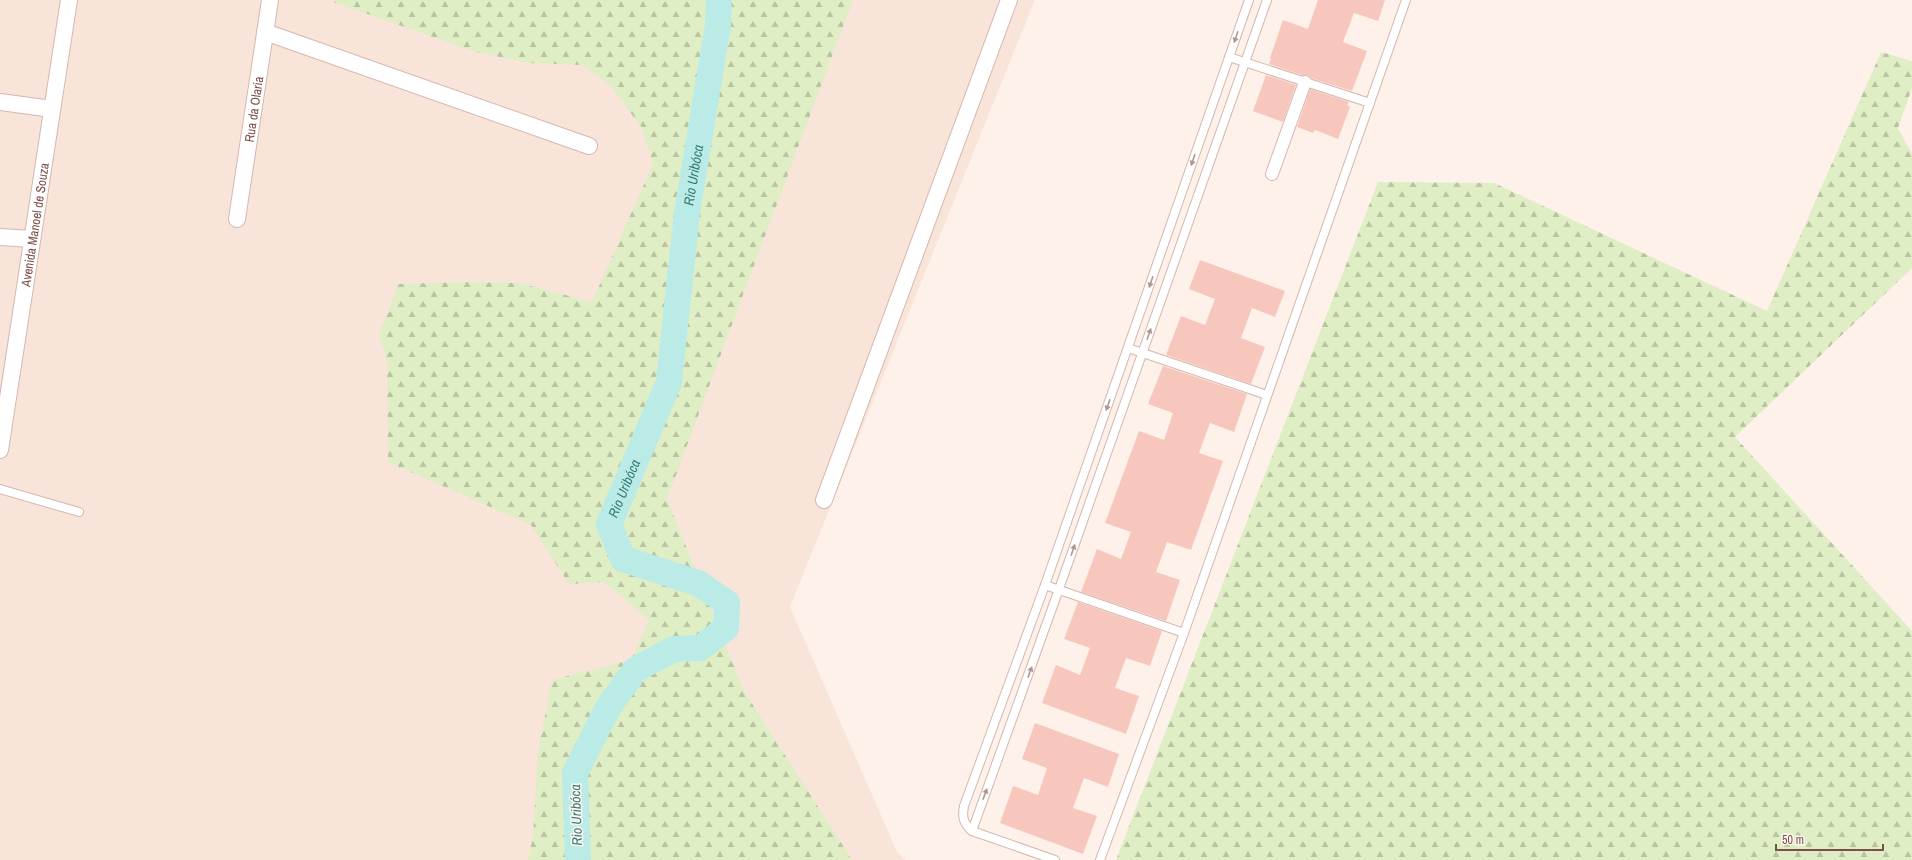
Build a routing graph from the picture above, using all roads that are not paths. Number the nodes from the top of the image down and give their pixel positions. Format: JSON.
{"nodes":[{"id":1,"x":69,"y":0,"type":"edge"},
{"id":2,"x":270,"y":0,"type":"edge"},
{"id":3,"x":1010,"y":0,"type":"edge"},
{"id":4,"x":1249,"y":0,"type":"edge"},
{"id":5,"x":1267,"y":0,"type":"edge"},
{"id":6,"x":1406,"y":0,"type":"edge"},
{"id":7,"x":265,"y":32,"type":"junction"},
{"id":8,"x":1229,"y":57,"type":"junction"},
{"id":9,"x":1245,"y":62,"type":"junction"},
{"id":10,"x":1305,"y":82,"type":"junction"},
{"id":11,"x":0,"y":102,"type":"edge"},
{"id":12,"x":1370,"y":103,"type":"junction"},
{"id":13,"x":52,"y":109,"type":"junction"},
{"id":14,"x":589,"y":146,"type":"dead end"},
{"id":15,"x":1272,"y":174,"type":"dead end"},
{"id":16,"x":237,"y":219,"type":"dead end"},
{"id":17,"x":0,"y":237,"type":"edge"},
{"id":18,"x":32,"y":239,"type":"junction"},
{"id":19,"x":1128,"y":348,"type":"junction"},
{"id":20,"x":1143,"y":353,"type":"junction"},
{"id":21,"x":1268,"y":395,"type":"junction"},
{"id":22,"x":0,"y":444,"type":"edge"},
{"id":23,"x":0,"y":489,"type":"edge"},
{"id":24,"x":824,"y":500,"type":"dead end"},
{"id":25,"x":79,"y":512,"type":"dead end"},
{"id":26,"x":1045,"y":585,"type":"junction"},
{"id":27,"x":1059,"y":590,"type":"junction"},
{"id":28,"x":1184,"y":633,"type":"junction"},
{"id":29,"x":972,"y":831,"type":"junction"},
{"id":30,"x":1055,"y":860,"type":"edge"},
{"id":31,"x":1100,"y":860,"type":"edge"}],
"edges":[{"from":1,"to":13,"type":"street","name":"Avenida Manoel de Souza"},
{"from":2,"to":7,"type":"street","name":"Rua da Olaria"},
{"from":3,"to":24,"type":"street"},
{"from":4,"to":8,"type":"lane","one_way":true},
{"from":5,"to":9,"type":"lane"},
{"from":6,"to":12,"type":"lane"},
{"from":7,"to":14,"type":"street"},
{"from":7,"to":16,"type":"street","name":"Rua da Olaria"},
{"from":8,"to":9,"type":"lane"},
{"from":8,"to":19,"type":"lane","one_way":true},
{"from":9,"to":10,"type":"lane"},
{"from":20,"to":9,"type":"lane","one_way":true},
{"from":10,"to":12,"type":"lane"},
{"from":10,"to":15,"type":"street"},
{"from":11,"to":13,"type":"street"},
{"from":12,"to":21,"type":"lane"},
{"from":13,"to":18,"type":"street","name":"Avenida Manoel de Souza"},
{"from":17,"to":18,"type":"street"},
{"from":18,"to":22,"type":"street","name":"Avenida Manoel de Souza"},
{"from":19,"to":20,"type":"lane"},
{"from":19,"to":26,"type":"lane","one_way":true},
{"from":20,"to":21,"type":"lane"},
{"from":27,"to":20,"type":"lane","one_way":true},
{"from":21,"to":28,"type":"lane"},
{"from":23,"to":25,"type":"lane"},
{"from":26,"to":27,"type":"lane"},
{"from":26,"to":29,"type":"lane"},
{"from":27,"to":28,"type":"lane"},
{"from":29,"to":27,"type":"lane","one_way":true},
{"from":28,"to":31,"type":"lane"},
{"from":29,"to":30,"type":"lane"}]}
